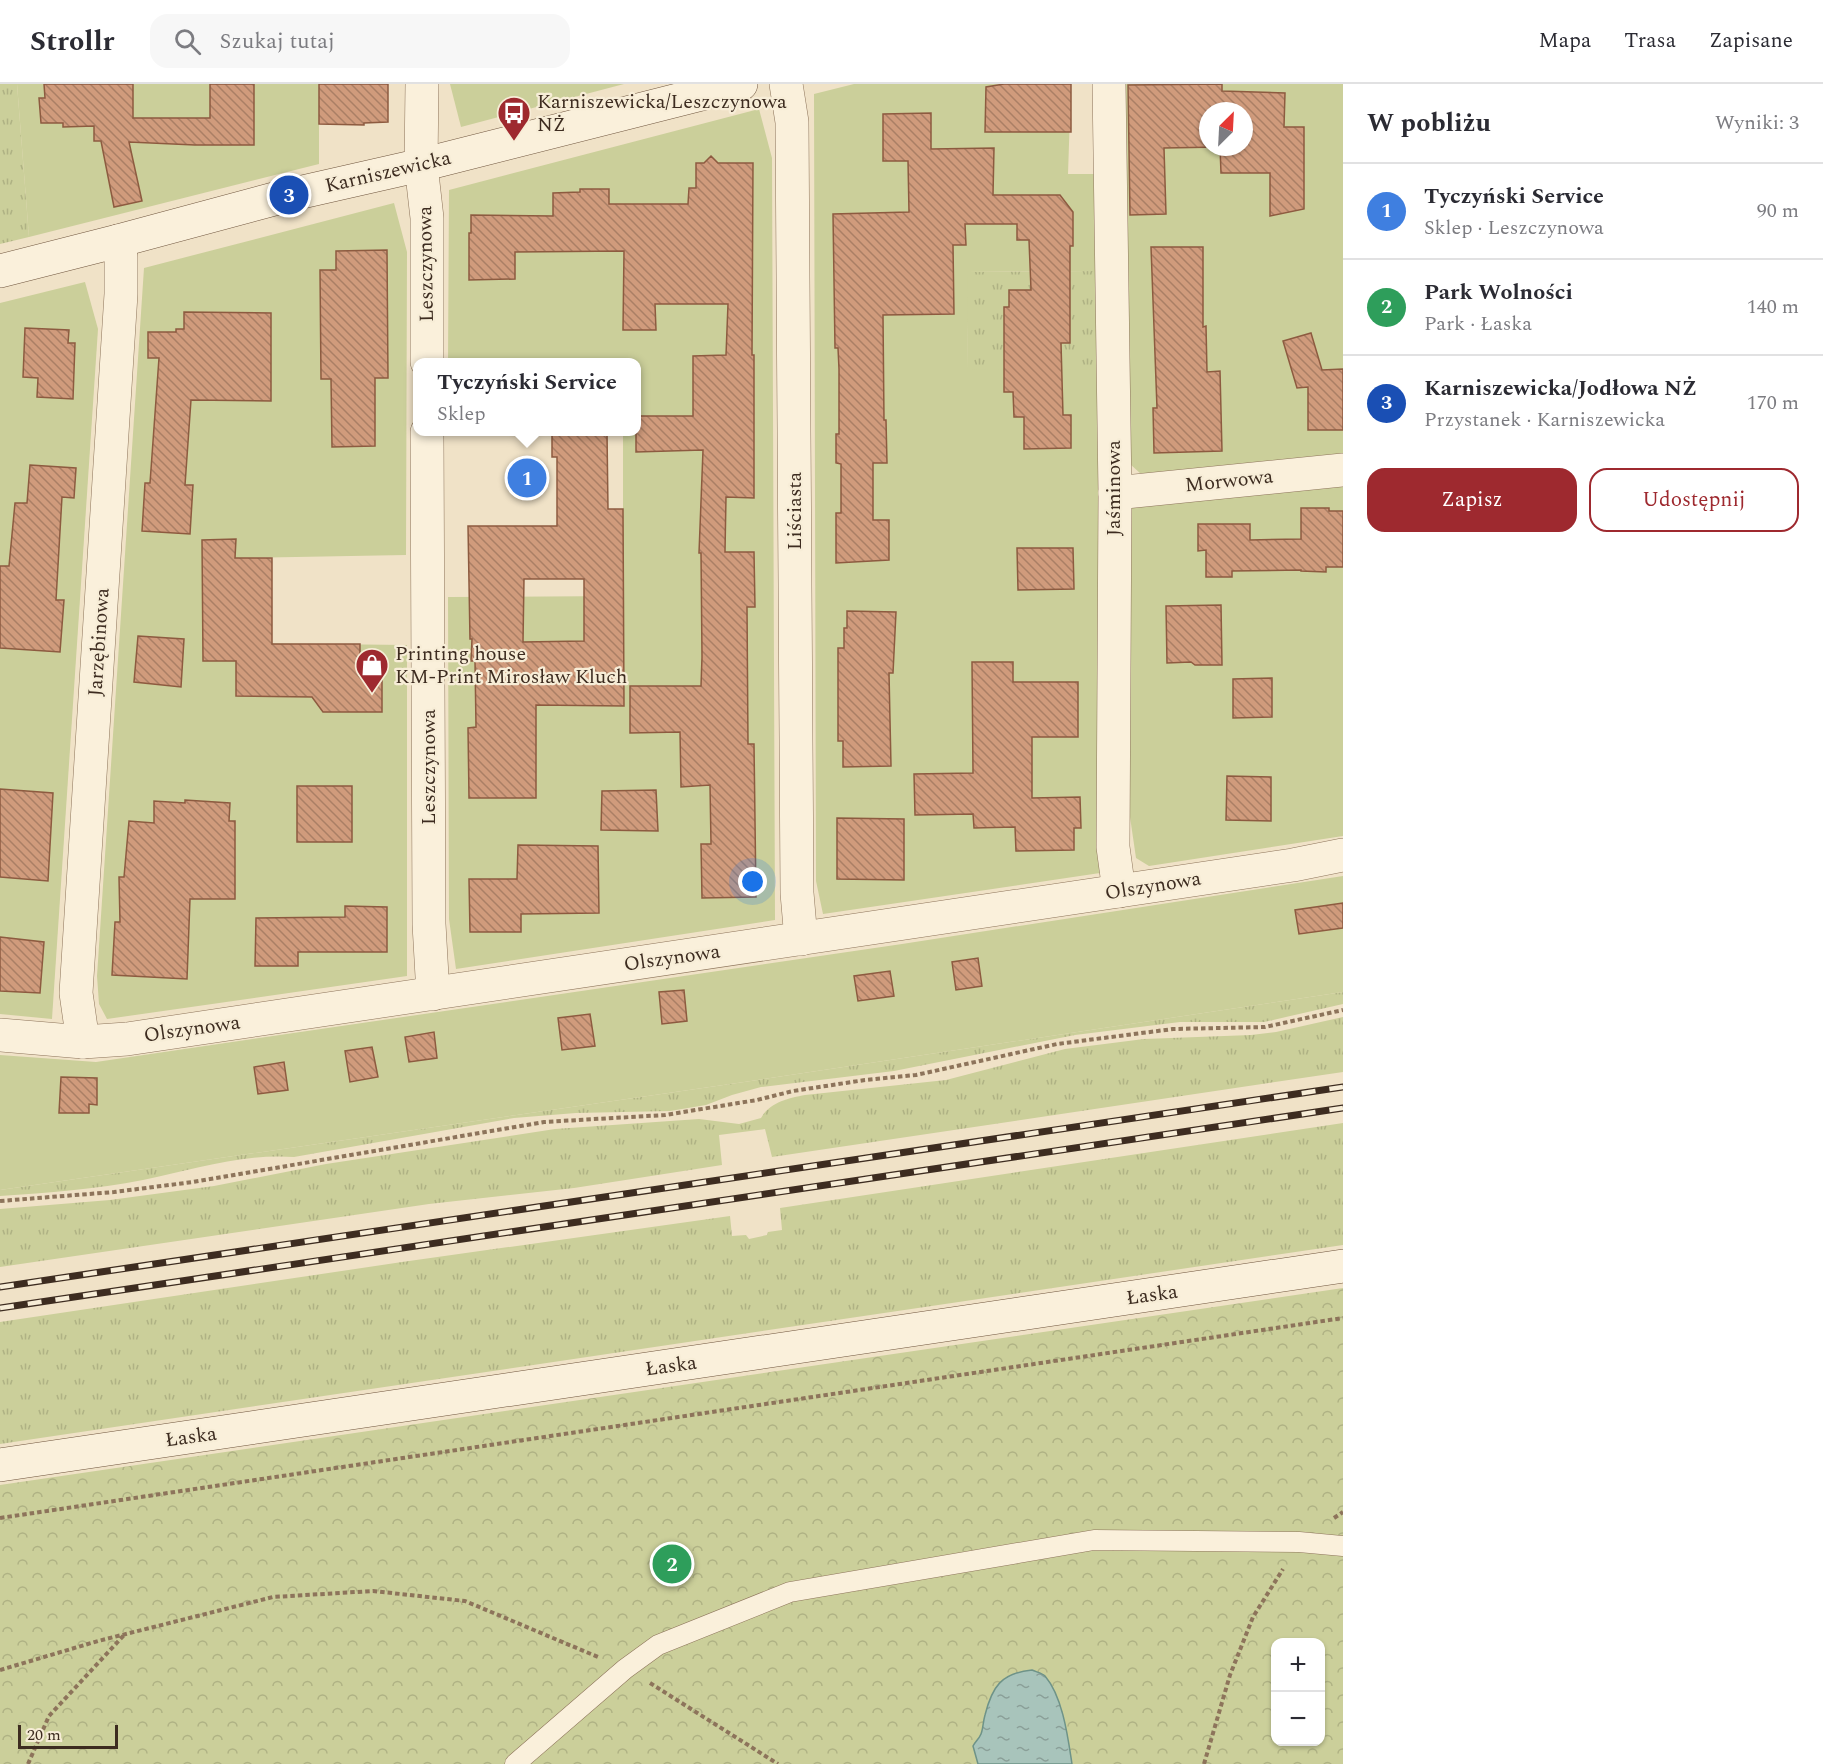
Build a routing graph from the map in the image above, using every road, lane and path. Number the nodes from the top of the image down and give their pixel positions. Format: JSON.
{"nodes":[{"id":1,"x":422,"y":84,"type":"edge"},
{"id":2,"x":741,"y":84,"type":"edge"},
{"id":3,"x":786,"y":84,"type":"edge"},
{"id":4,"x":1109,"y":84,"type":"edge"},
{"id":5,"x":421,"y":165,"type":"junction"},
{"id":6,"x":118,"y":241,"type":"junction"},
{"id":7,"x":0,"y":270,"type":"edge"},
{"id":8,"x":427,"y":358,"type":"edge"},
{"id":9,"x":428,"y":436,"type":"edge"},
{"id":10,"x":1343,"y":470,"type":"edge"},
{"id":11,"x":1115,"y":493,"type":"junction"},
{"id":12,"x":1343,"y":855,"type":"edge"},
{"id":13,"x":1119,"y":891,"type":"junction"},
{"id":14,"x":801,"y":939,"type":"junction"},
{"id":15,"x":433,"y":994,"type":"junction"},
{"id":16,"x":1343,"y":1010,"type":"edge"},
{"id":17,"x":0,"y":1035,"type":"edge"},
{"id":18,"x":83,"y":1042,"type":"junction"},
{"id":19,"x":0,"y":1201,"type":"edge"},
{"id":20,"x":1343,"y":1266,"type":"edge"},
{"id":21,"x":1343,"y":1318,"type":"edge"},
{"id":22,"x":0,"y":1465,"type":"edge"},
{"id":23,"x":0,"y":1518,"type":"edge"},
{"id":24,"x":1299,"y":1542,"type":"junction"},
{"id":25,"x":1343,"y":1545,"type":"edge"},
{"id":26,"x":126,"y":1634,"type":"junction"},
{"id":27,"x":625,"y":1668,"type":"junction"},
{"id":28,"x":0,"y":1670,"type":"edge"},
{"id":29,"x":28,"y":1764,"type":"edge"},
{"id":30,"x":515,"y":1764,"type":"edge"},
{"id":31,"x":778,"y":1764,"type":"edge"},
{"id":32,"x":1204,"y":1764,"type":"edge"}],
"edges":[{"from":1,"to":5,"type":"street","name":"Leszczynowa"},
{"from":2,"to":5,"type":"street","name":"Karniszewicka"},
{"from":3,"to":14,"type":"street","name":"Liściasta"},
{"from":4,"to":11,"type":"street","name":"Jaśminowa"},
{"from":5,"to":6,"type":"street","name":"Karniszewicka"},
{"from":5,"to":8,"type":"street","name":"Leszczynowa"},
{"from":6,"to":7,"type":"street","name":"Karniszewicka"},
{"from":6,"to":18,"type":"street","name":"Jarzębinowa"},
{"from":9,"to":15,"type":"street","name":"Leszczynowa"},
{"from":10,"to":11,"type":"street","name":"Morwowa"},
{"from":11,"to":13,"type":"street","name":"Jaśminowa"},
{"from":12,"to":13,"type":"street","name":"Olszynowa"},
{"from":13,"to":14,"type":"street","name":"Olszynowa"},
{"from":14,"to":15,"type":"street","name":"Olszynowa"},
{"from":15,"to":18,"type":"street","name":"Olszynowa"},
{"from":16,"to":19,"type":"path"},
{"from":17,"to":18,"type":"street","name":"Olszynowa"},
{"from":20,"to":22,"type":"street","name":"Łaska"},
{"from":21,"to":23,"type":"path"},
{"from":24,"to":25,"type":"lane"},
{"from":24,"to":27,"type":"lane"},
{"from":24,"to":32,"type":"path"},
{"from":26,"to":27,"type":"path"},
{"from":26,"to":28,"type":"path"},
{"from":26,"to":29,"type":"path"},
{"from":27,"to":30,"type":"lane"},
{"from":27,"to":31,"type":"path"}]}
